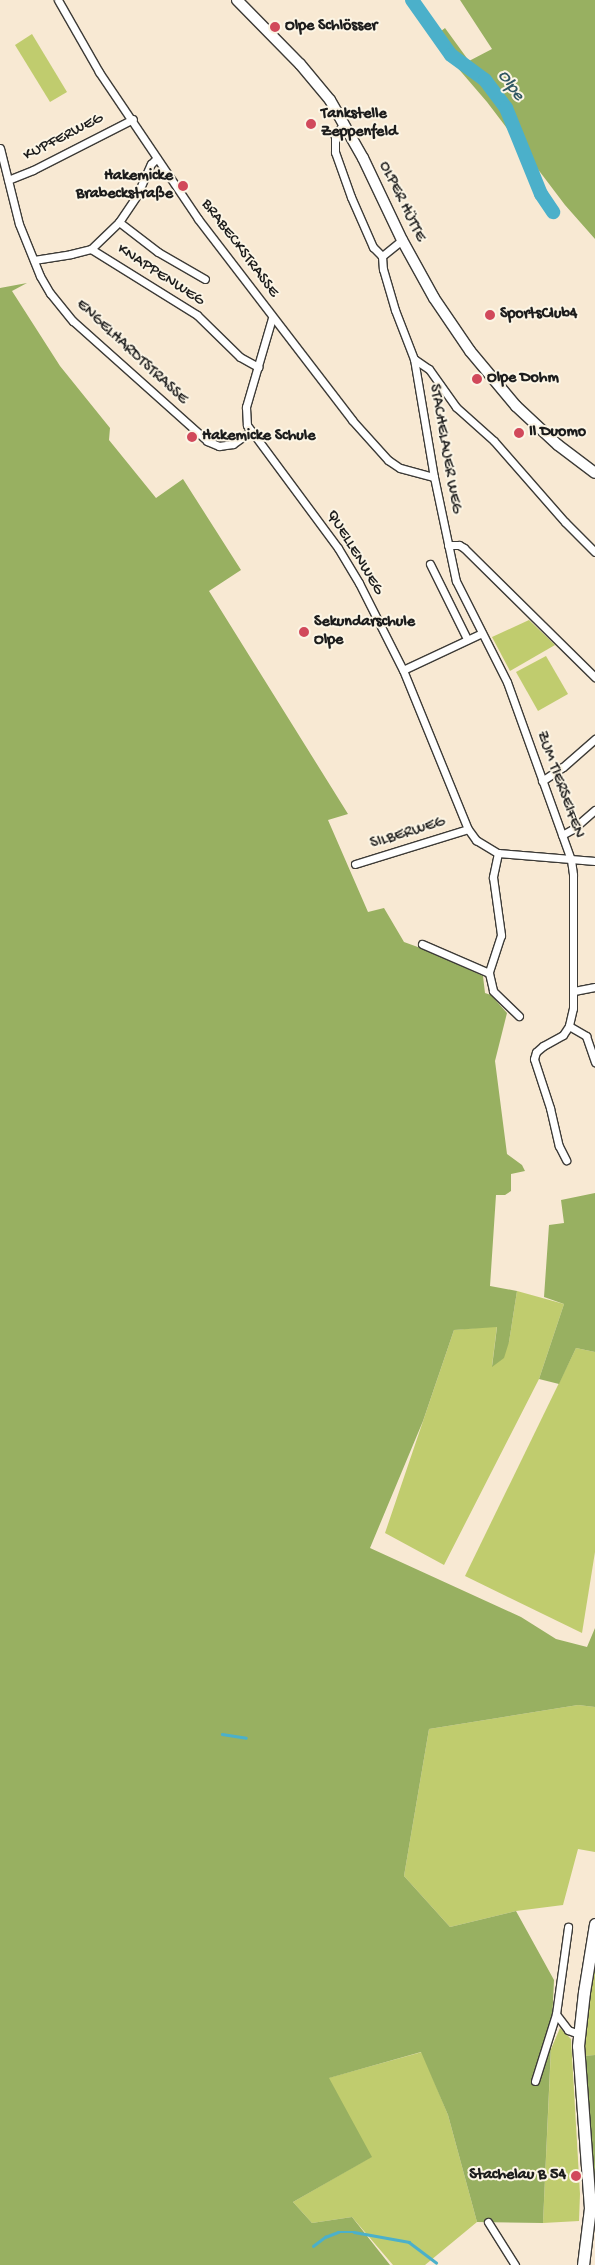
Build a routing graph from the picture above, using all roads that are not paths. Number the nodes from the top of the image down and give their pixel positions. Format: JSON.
{"nodes":[{"id":1,"x":58,"y":0,"type":"edge"},
{"id":2,"x":237,"y":0,"type":"edge"},
{"id":3,"x":133,"y":119,"type":"junction"},
{"id":4,"x":344,"y":123,"type":"junction"},
{"id":5,"x":0,"y":148,"type":"edge"},
{"id":6,"x":158,"y":158,"type":"junction"},
{"id":7,"x":8,"y":180,"type":"junction"},
{"id":8,"x":119,"y":222,"type":"junction"},
{"id":9,"x":402,"y":240,"type":"junction"},
{"id":10,"x":91,"y":249,"type":"junction"},
{"id":11,"x":382,"y":256,"type":"junction"},
{"id":12,"x":34,"y":260,"type":"junction"},
{"id":13,"x":205,"y":280,"type":"dead end"},
{"id":14,"x":272,"y":318,"type":"junction"},
{"id":15,"x":414,"y":359,"type":"junction"},
{"id":16,"x":258,"y":367,"type":"junction"},
{"id":17,"x":251,"y":431,"type":"junction"},
{"id":18,"x":595,"y":473,"type":"edge"},
{"id":19,"x":434,"y":477,"type":"junction"},
{"id":20,"x":448,"y":545,"type":"junction"},
{"id":21,"x":595,"y":552,"type":"edge"},
{"id":22,"x":430,"y":564,"type":"dead end"},
{"id":23,"x":456,"y":581,"type":"joint"},
{"id":24,"x":482,"y":633,"type":"junction"},
{"id":25,"x":467,"y":640,"type":"junction"},
{"id":26,"x":403,"y":670,"type":"junction"},
{"id":27,"x":595,"y":676,"type":"edge"},
{"id":28,"x":595,"y":738,"type":"edge"},
{"id":29,"x":542,"y":781,"type":"junction"},
{"id":30,"x":595,"y":810,"type":"edge"},
{"id":31,"x":468,"y":829,"type":"junction"},
{"id":32,"x":562,"y":835,"type":"junction"},
{"id":33,"x":498,"y":853,"type":"junction"},
{"id":34,"x":571,"y":860,"type":"junction"},
{"id":35,"x":595,"y":861,"type":"edge"},
{"id":36,"x":355,"y":864,"type":"dead end"},
{"id":37,"x":422,"y":944,"type":"dead end"},
{"id":38,"x":488,"y":973,"type":"junction"},
{"id":39,"x":595,"y":987,"type":"edge"},
{"id":40,"x":574,"y":991,"type":"junction"},
{"id":41,"x":519,"y":1016,"type":"dead end"},
{"id":42,"x":569,"y":1026,"type":"junction"},
{"id":43,"x":595,"y":1062,"type":"edge"},
{"id":44,"x":566,"y":1160,"type":"dead end"},
{"id":45,"x":595,"y":1924,"type":"edge"},
{"id":46,"x":568,"y":1927,"type":"dead end"},
{"id":47,"x":556,"y":2014,"type":"junction"},
{"id":48,"x":579,"y":2034,"type":"junction"},
{"id":49,"x":535,"y":2081,"type":"dead end"},
{"id":50,"x":488,"y":2222,"type":"dead end"},
{"id":51,"x":515,"y":2265,"type":"edge"},
{"id":52,"x":583,"y":2265,"type":"edge"}],
"edges":[{"from":1,"to":3,"type":"street","name":"BRABECKSTRASSE"},
{"from":2,"to":4,"type":"street","name":"OLPER HÜTTE"},
{"from":3,"to":6,"type":"street","name":"BRABECKSTRASSE"},
{"from":3,"to":7,"type":"street","name":"KUPFERWEG"},
{"from":4,"to":9,"type":"street","name":"OLPER HÜTTE"},
{"from":4,"to":11,"type":"street"},
{"from":5,"to":7,"type":"street","name":"ENGELHARDTSTRASSE"},
{"from":6,"to":8,"type":"street"},
{"from":6,"to":14,"type":"street","name":"BRABECKSTRASSE"},
{"from":7,"to":12,"type":"street","name":"ENGELHARDTSTRASSE"},
{"from":8,"to":10,"type":"street"},
{"from":8,"to":13,"type":"street"},
{"from":9,"to":11,"type":"street"},
{"from":9,"to":18,"type":"street","name":"OLPER HÜTTE"},
{"from":10,"to":12,"type":"street"},
{"from":10,"to":16,"type":"street","name":"KNAPPENWEG"},
{"from":11,"to":15,"type":"street","name":"STACHELAUER WEG"},
{"from":12,"to":17,"type":"street","name":"ENGELHARDTSTRASSE"},
{"from":14,"to":16,"type":"street","name":"QUELLENWEG"},
{"from":14,"to":19,"type":"street","name":"BRABECKSTRASSE"},
{"from":15,"to":19,"type":"street","name":"STACHELAUER WEG"},
{"from":15,"to":21,"type":"street"},
{"from":16,"to":17,"type":"street","name":"QUELLENWEG"},
{"from":17,"to":26,"type":"street","name":"QUELLENWEG"},
{"from":19,"to":20,"type":"street","name":"STACHELAUER WEG"},
{"from":20,"to":23,"type":"street","name":"STACHELAUER WEG"},
{"from":20,"to":27,"type":"street"},
{"from":22,"to":25,"type":"street"},
{"from":23,"to":24,"type":"street","name":"ZUM TIERSEIFEN"},
{"from":24,"to":25,"type":"street"},
{"from":24,"to":29,"type":"street","name":"ZUM TIERSEIFEN"},
{"from":25,"to":26,"type":"street"},
{"from":26,"to":31,"type":"street","name":"QUELLENWEG"},
{"from":28,"to":29,"type":"street"},
{"from":29,"to":32,"type":"street","name":"ZUM TIERSEIFEN"},
{"from":30,"to":32,"type":"street"},
{"from":31,"to":33,"type":"street","name":"QUELLENWEG"},
{"from":31,"to":36,"type":"street","name":"SILBERWEG"},
{"from":32,"to":34,"type":"street","name":"ZUM TIERSEIFEN"},
{"from":33,"to":34,"type":"street"},
{"from":33,"to":38,"type":"street"},
{"from":34,"to":35,"type":"street"},
{"from":34,"to":40,"type":"street","name":"ZUM TIERSEIFEN"},
{"from":37,"to":38,"type":"street"},
{"from":38,"to":41,"type":"street"},
{"from":39,"to":40,"type":"street"},
{"from":40,"to":42,"type":"street","name":"ZUM TIERSEIFEN"},
{"from":42,"to":43,"type":"street"},
{"from":42,"to":44,"type":"street"},
{"from":45,"to":48,"type":"main road"},
{"from":46,"to":47,"type":"street"},
{"from":47,"to":48,"type":"street"},
{"from":47,"to":49,"type":"street"},
{"from":48,"to":52,"type":"main road"},
{"from":50,"to":51,"type":"street"}]}
